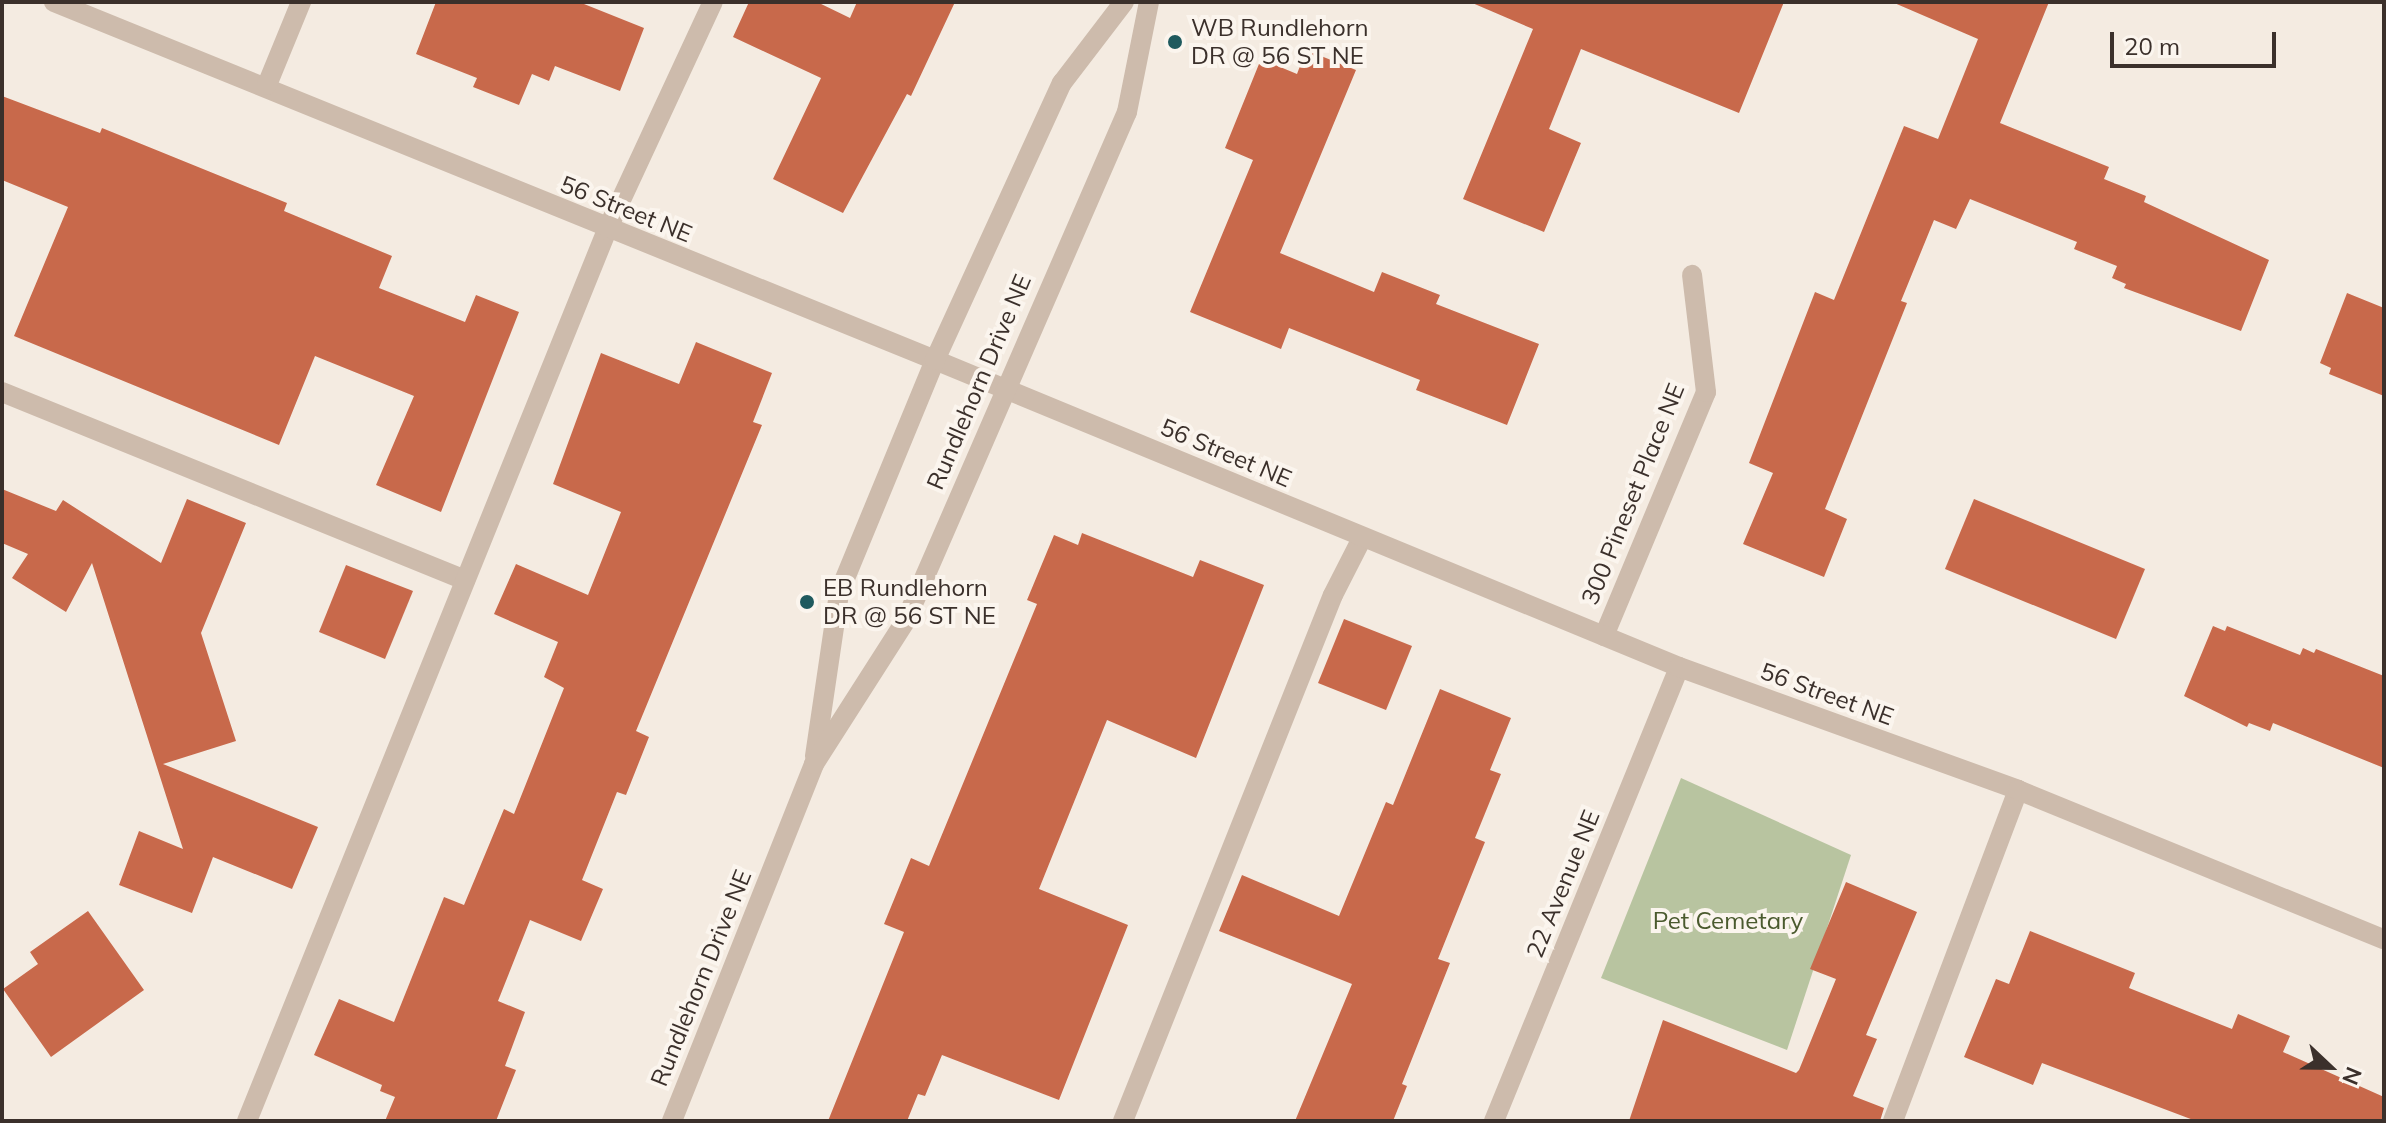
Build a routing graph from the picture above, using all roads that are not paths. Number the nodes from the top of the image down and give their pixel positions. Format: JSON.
{"nodes":[{"id":1,"x":54,"y":2,"type":"edge"},
{"id":2,"x":301,"y":2,"type":"edge"},
{"id":3,"x":713,"y":2,"type":"edge"},
{"id":4,"x":1124,"y":2,"type":"edge"},
{"id":5,"x":1149,"y":2,"type":"edge"},
{"id":6,"x":267,"y":85,"type":"junction"},
{"id":7,"x":607,"y":230,"type":"junction"},
{"id":8,"x":1692,"y":275,"type":"dead end"},
{"id":9,"x":935,"y":360,"type":"junction"},
{"id":10,"x":1003,"y":388,"type":"junction"},
{"id":11,"x":2,"y":392,"type":"edge"},
{"id":12,"x":1362,"y":538,"type":"junction"},
{"id":13,"x":465,"y":580,"type":"junction"},
{"id":14,"x":1604,"y":636,"type":"junction"},
{"id":15,"x":1679,"y":667,"type":"junction"},
{"id":16,"x":814,"y":764,"type":"junction"},
{"id":17,"x":2018,"y":790,"type":"junction"},
{"id":18,"x":2384,"y":939,"type":"edge"},
{"id":19,"x":247,"y":1121,"type":"edge"},
{"id":20,"x":672,"y":1121,"type":"edge"},
{"id":21,"x":1123,"y":1121,"type":"edge"},
{"id":22,"x":1494,"y":1121,"type":"edge"},
{"id":23,"x":1893,"y":1121,"type":"edge"}],
"edges":[{"from":1,"to":6,"type":"street","name":"56 Street NE"},
{"from":2,"to":6,"type":"street"},
{"from":3,"to":7,"type":"street"},
{"from":4,"to":9,"type":"street","name":"Rundlehorn Drive NE"},
{"from":5,"to":10,"type":"street","name":"Rundlehorn Drive NE"},
{"from":6,"to":7,"type":"street","name":"56 Street NE"},
{"from":7,"to":9,"type":"street","name":"56 Street NE"},
{"from":7,"to":13,"type":"street"},
{"from":8,"to":14,"type":"street","name":"300 Pineset Place NE"},
{"from":9,"to":10,"type":"street","name":"56 Street NE"},
{"from":9,"to":16,"type":"street","name":"Rundlehorn Drive NE"},
{"from":10,"to":12,"type":"street","name":"56 Street NE"},
{"from":10,"to":16,"type":"street","name":"Rundlehorn Drive NE"},
{"from":11,"to":13,"type":"street"},
{"from":12,"to":14,"type":"street","name":"56 Street NE"},
{"from":12,"to":21,"type":"street"},
{"from":13,"to":19,"type":"street"},
{"from":14,"to":15,"type":"street","name":"56 Street NE"},
{"from":15,"to":17,"type":"street","name":"56 Street NE"},
{"from":15,"to":22,"type":"street","name":"22 Avenue NE"},
{"from":16,"to":20,"type":"street","name":"Rundlehorn Drive NE"},
{"from":17,"to":18,"type":"street","name":"56 Street NE"},
{"from":17,"to":23,"type":"street"}]}
